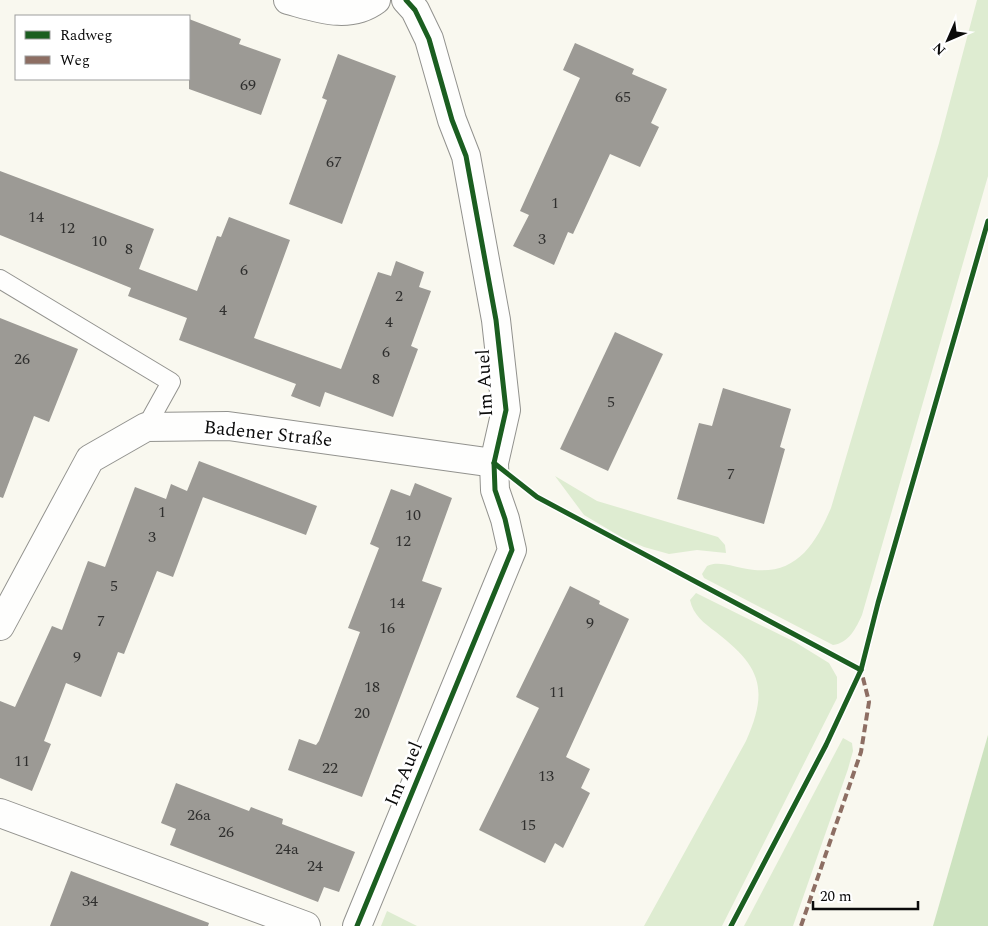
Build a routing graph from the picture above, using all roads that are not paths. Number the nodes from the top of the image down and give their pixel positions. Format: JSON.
{"nodes":[{"id":1,"x":288,"y":0,"type":"edge"},
{"id":2,"x":376,"y":0,"type":"edge"},
{"id":3,"x":406,"y":0,"type":"edge"},
{"id":4,"x":0,"y":279,"type":"edge"},
{"id":5,"x":146,"y":427,"type":"junction"},
{"id":6,"x":494,"y":463,"type":"junction"},
{"id":7,"x":0,"y":626,"type":"edge"},
{"id":8,"x":0,"y":813,"type":"edge"},
{"id":9,"x":306,"y":926,"type":"edge"},
{"id":10,"x":357,"y":926,"type":"edge"}],
"edges":[{"from":1,"to":2,"type":"street"},
{"from":3,"to":6,"type":"street","name":"Im Auel"},
{"from":4,"to":5,"type":"lane"},
{"from":5,"to":6,"type":"street","name":"Badener Straße"},
{"from":5,"to":7,"type":"street","name":"Badener Straße"},
{"from":6,"to":10,"type":"street","name":"Im Auel"},
{"from":8,"to":9,"type":"street"}]}
